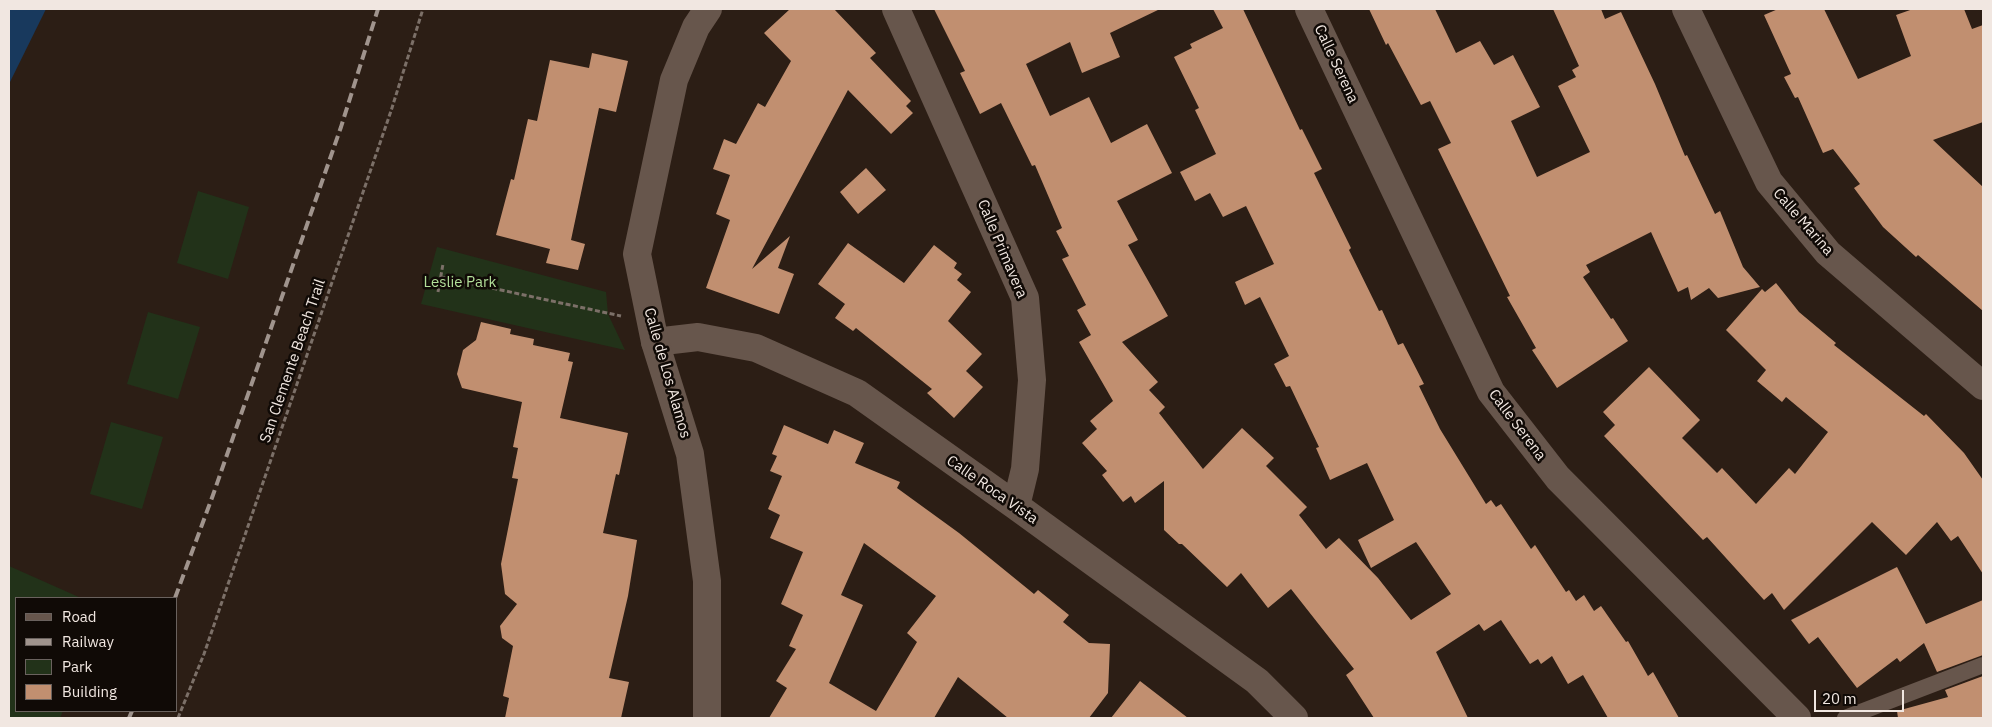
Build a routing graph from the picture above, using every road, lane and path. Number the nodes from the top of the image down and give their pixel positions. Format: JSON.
{"nodes":[{"id":1,"x":423,"y":9,"type":"edge"},
{"id":2,"x":708,"y":9,"type":"edge"},
{"id":3,"x":896,"y":9,"type":"edge"},
{"id":4,"x":1309,"y":9,"type":"edge"},
{"id":5,"x":1686,"y":9,"type":"edge"},
{"id":6,"x":443,"y":264,"type":"dead end"},
{"id":7,"x":441,"y":277,"type":"junction"},
{"id":8,"x":438,"y":292,"type":"dead end"},
{"id":9,"x":653,"y":332,"type":"junction"},
{"id":10,"x":1983,"y":386,"type":"edge"},
{"id":11,"x":1016,"y":506,"type":"junction"},
{"id":12,"x":1983,"y":665,"type":"edge"},
{"id":13,"x":178,"y":718,"type":"edge"},
{"id":14,"x":707,"y":718,"type":"edge"},
{"id":15,"x":1294,"y":718,"type":"edge"},
{"id":16,"x":1797,"y":718,"type":"edge"},
{"id":17,"x":1845,"y":718,"type":"edge"}],
"edges":[{"from":1,"to":13,"type":"path","name":"San Clemente Beach Trail"},
{"from":2,"to":9,"type":"street","name":"Calle de Los Alamos"},
{"from":3,"to":11,"type":"street","name":"Calle Primavera"},
{"from":4,"to":16,"type":"street","name":"Calle Serena"},
{"from":5,"to":10,"type":"street","name":"Calle Marina"},
{"from":6,"to":7,"type":"path"},
{"from":7,"to":8,"type":"path"},
{"from":7,"to":9,"type":"path"},
{"from":9,"to":11,"type":"street","name":"Calle Roca Vista"},
{"from":9,"to":14,"type":"street","name":"Calle de Los Alamos"},
{"from":11,"to":15,"type":"street","name":"Calle Roca Vista"},
{"from":12,"to":17,"type":"lane"}]}
